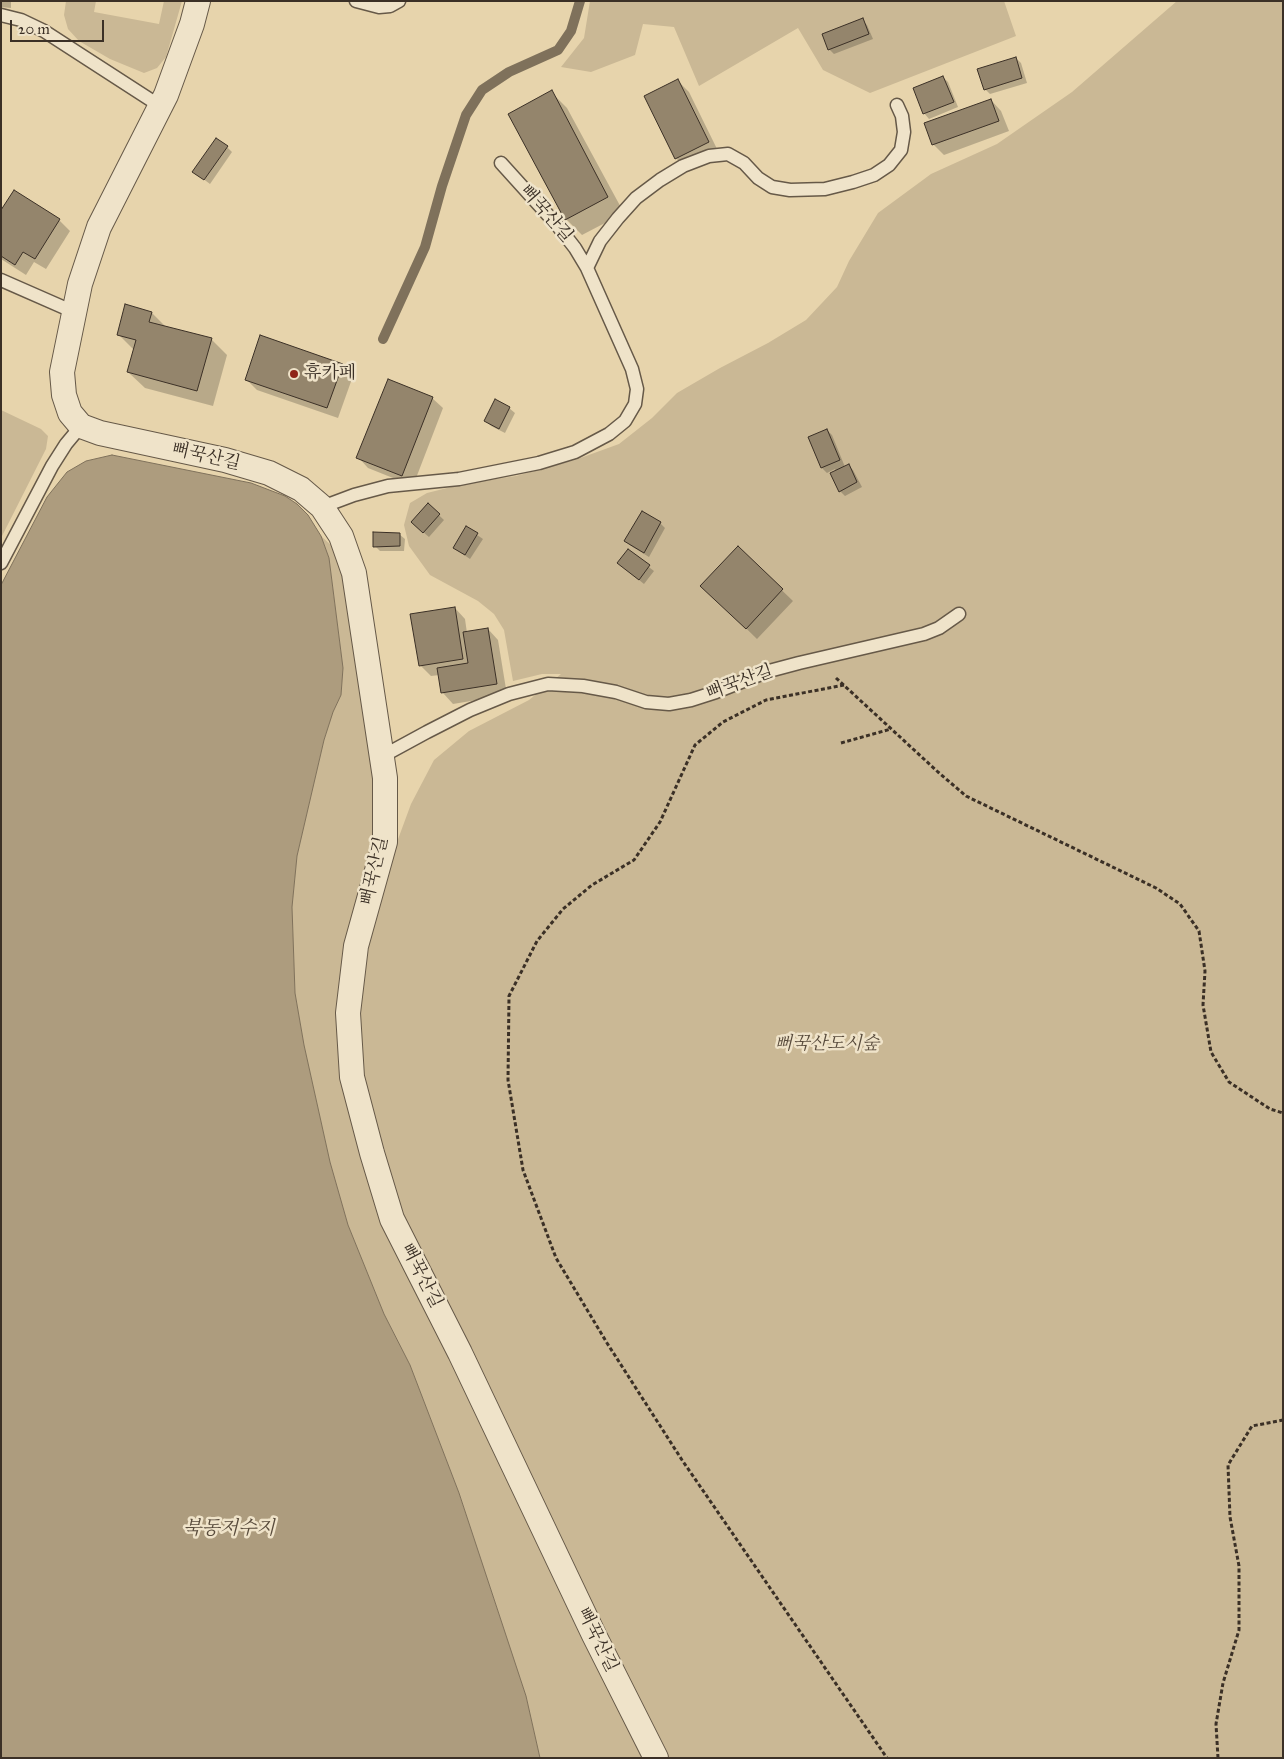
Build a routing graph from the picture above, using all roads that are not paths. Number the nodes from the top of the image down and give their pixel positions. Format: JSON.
{"nodes":[{"id":1,"x":198,"y":1,"type":"edge"},
{"id":2,"x":356,"y":1,"type":"edge"},
{"id":3,"x":399,"y":1,"type":"edge"},
{"id":4,"x":1,"y":15,"type":"edge"},
{"id":5,"x":897,"y":105,"type":"dead end"},
{"id":6,"x":160,"y":106,"type":"junction"},
{"id":7,"x":502,"y":163,"type":"dead end"},
{"id":8,"x":587,"y":268,"type":"junction"},
{"id":9,"x":1,"y":280,"type":"edge"},
{"id":10,"x":74,"y":312,"type":"junction"},
{"id":11,"x":81,"y":426,"type":"junction"},
{"id":12,"x":322,"y":507,"type":"junction"},
{"id":13,"x":1,"y":563,"type":"edge"},
{"id":14,"x":958,"y":614,"type":"dead end"},
{"id":15,"x":381,"y":757,"type":"junction"},
{"id":16,"x":656,"y":1758,"type":"edge"}],
"edges":[{"from":1,"to":6,"type":"street"},
{"from":2,"to":3,"type":"lane"},
{"from":4,"to":6,"type":"lane"},
{"from":5,"to":8,"type":"lane","name":"뻐꾹산길"},
{"from":6,"to":10,"type":"street"},
{"from":7,"to":8,"type":"lane","name":"뻐꾹산길"},
{"from":8,"to":12,"type":"lane","name":"뻐꾹산길"},
{"from":9,"to":10,"type":"lane"},
{"from":10,"to":11,"type":"street"},
{"from":11,"to":12,"type":"street","name":"뻐꾹산길"},
{"from":11,"to":13,"type":"lane"},
{"from":12,"to":15,"type":"street","name":"뻐꾹산길"},
{"from":14,"to":15,"type":"lane","name":"뻐꾹산길"},
{"from":15,"to":16,"type":"street","name":"뻐꾹산길"}]}
